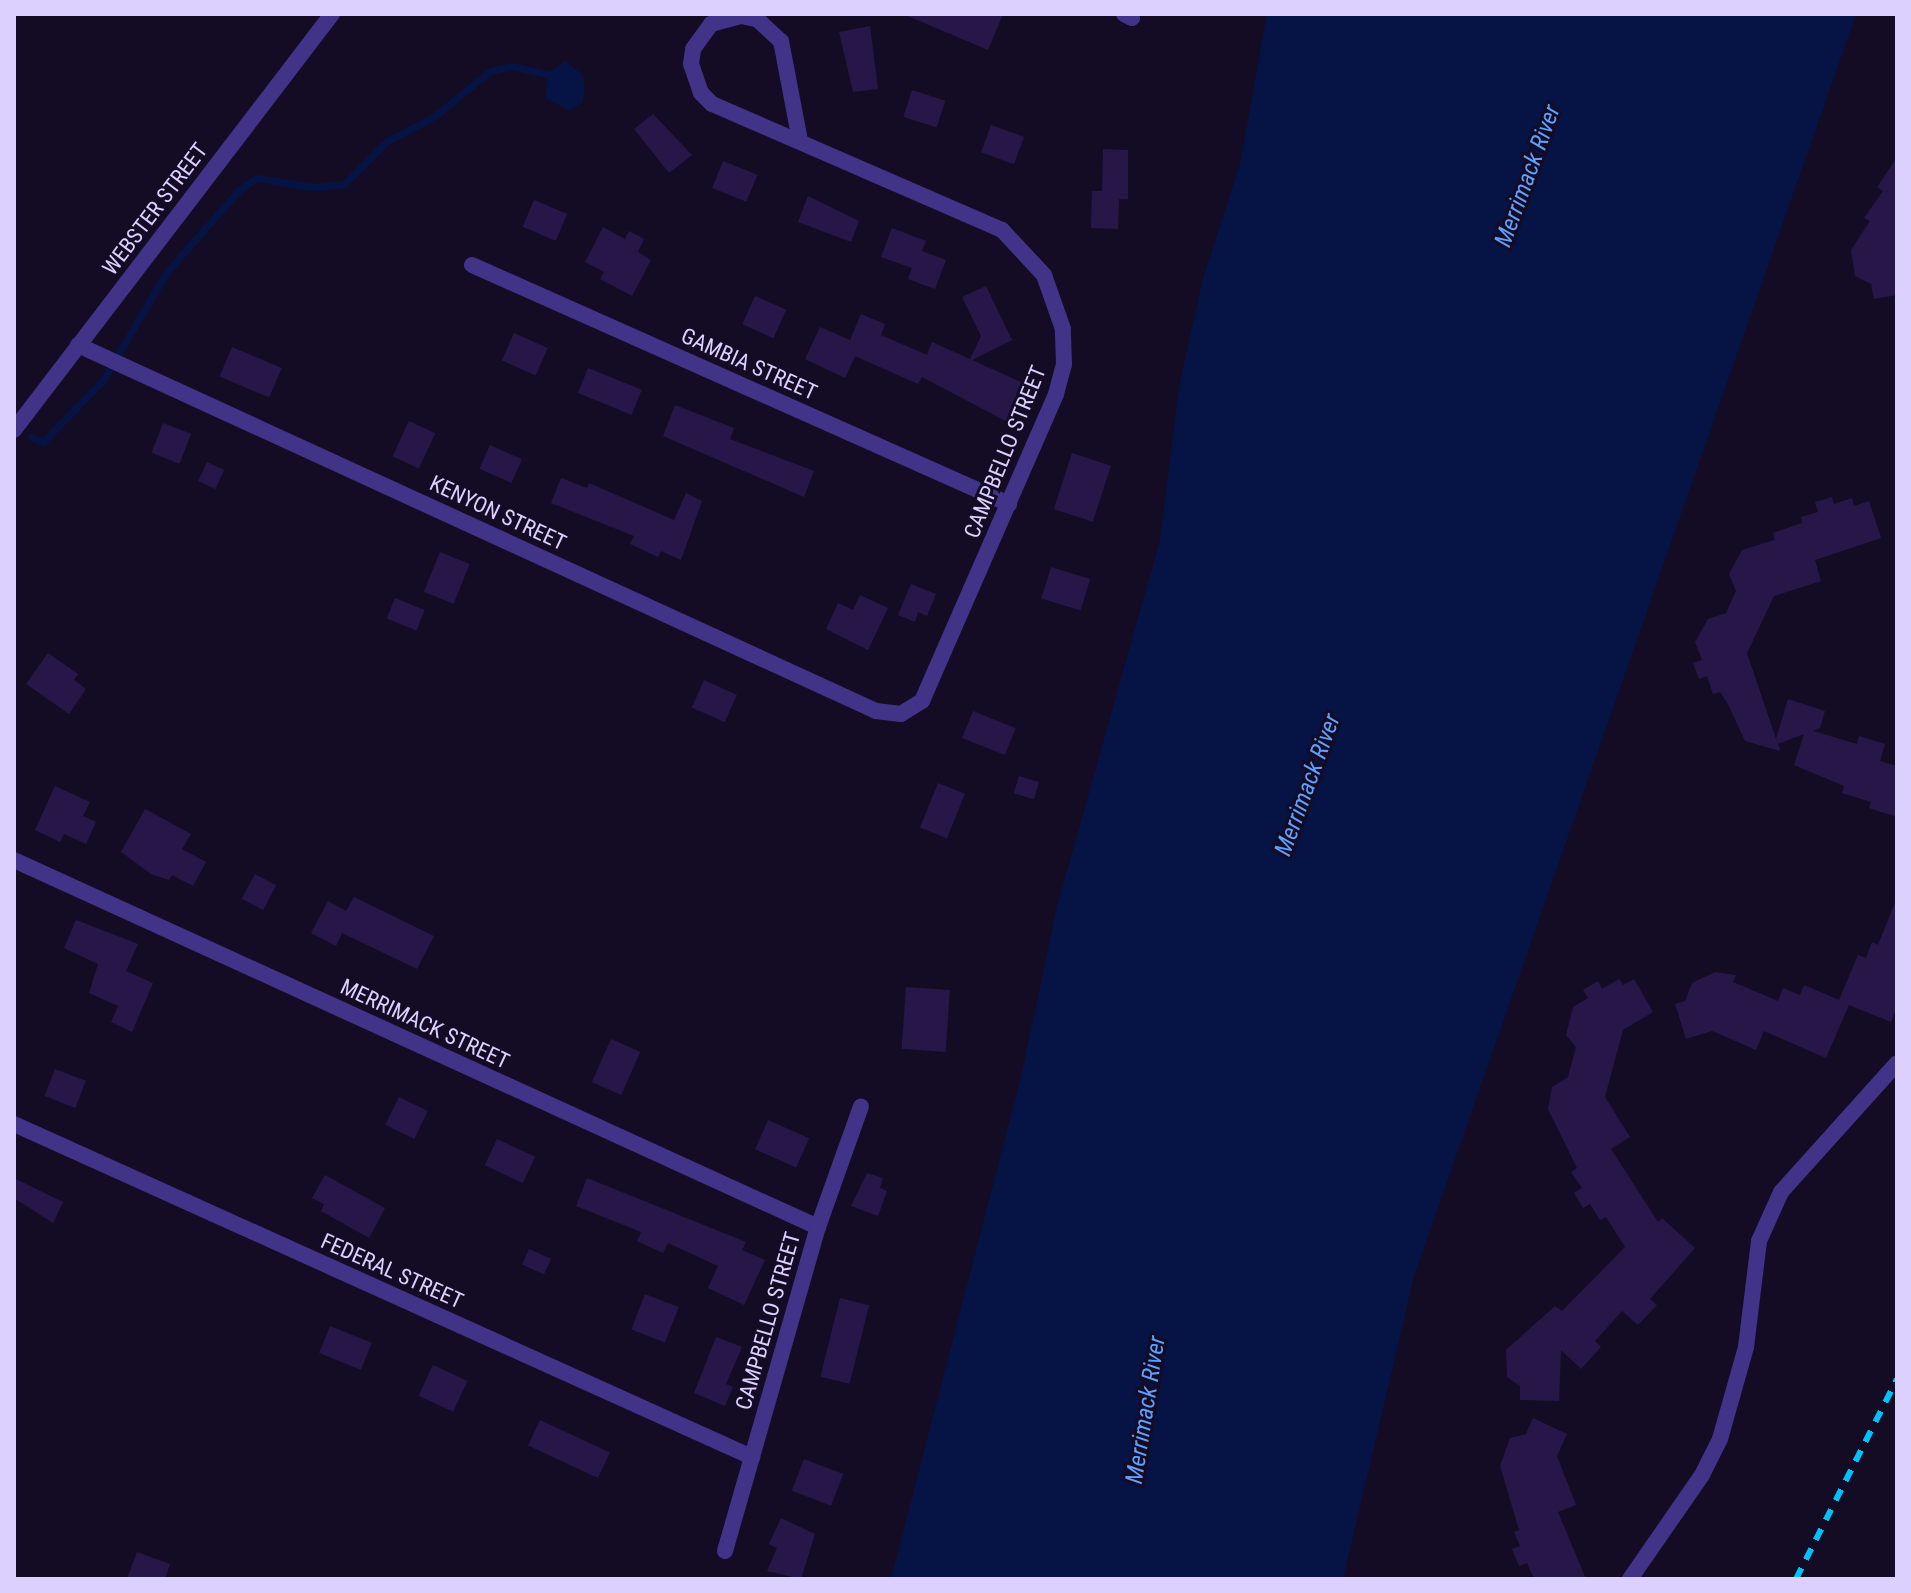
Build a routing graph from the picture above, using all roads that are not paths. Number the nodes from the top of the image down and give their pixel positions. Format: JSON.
{"nodes":[{"id":1,"x":332,"y":14,"type":"edge"},
{"id":2,"x":800,"y":141,"type":"junction"},
{"id":3,"x":472,"y":265,"type":"dead end"},
{"id":4,"x":78,"y":345,"type":"junction"},
{"id":5,"x":14,"y":430,"type":"edge"},
{"id":6,"x":1009,"y":504,"type":"junction"},
{"id":7,"x":901,"y":714,"type":"joint"},
{"id":8,"x":14,"y":860,"type":"edge"},
{"id":9,"x":1897,"y":1063,"type":"edge"},
{"id":10,"x":861,"y":1106,"type":"dead end"},
{"id":11,"x":14,"y":1124,"type":"edge"},
{"id":12,"x":818,"y":1227,"type":"junction"},
{"id":13,"x":752,"y":1457,"type":"junction"},
{"id":14,"x":725,"y":1551,"type":"dead end"},
{"id":15,"x":1630,"y":1579,"type":"edge"}],
"edges":[{"from":1,"to":4,"type":"street","name":"WEBSTER STREET"},
{"from":2,"to":2,"type":"street","name":"CAMPBELLO STREET"},
{"from":2,"to":6,"type":"street","name":"CAMPBELLO STREET"},
{"from":3,"to":6,"type":"street","name":"GAMBIA STREET"},
{"from":4,"to":5,"type":"street","name":"WEBSTER STREET"},
{"from":4,"to":7,"type":"street","name":"KENYON STREET"},
{"from":6,"to":7,"type":"street","name":"CAMPBELLO STREET"},
{"from":8,"to":12,"type":"street","name":"MERRIMACK STREET"},
{"from":9,"to":15,"type":"street"},
{"from":10,"to":12,"type":"street","name":"CAMPBELLO STREET"},
{"from":11,"to":13,"type":"street","name":"FEDERAL STREET"},
{"from":12,"to":13,"type":"street","name":"CAMPBELLO STREET"},
{"from":13,"to":14,"type":"street","name":"CAMPBELLO STREET"}]}
